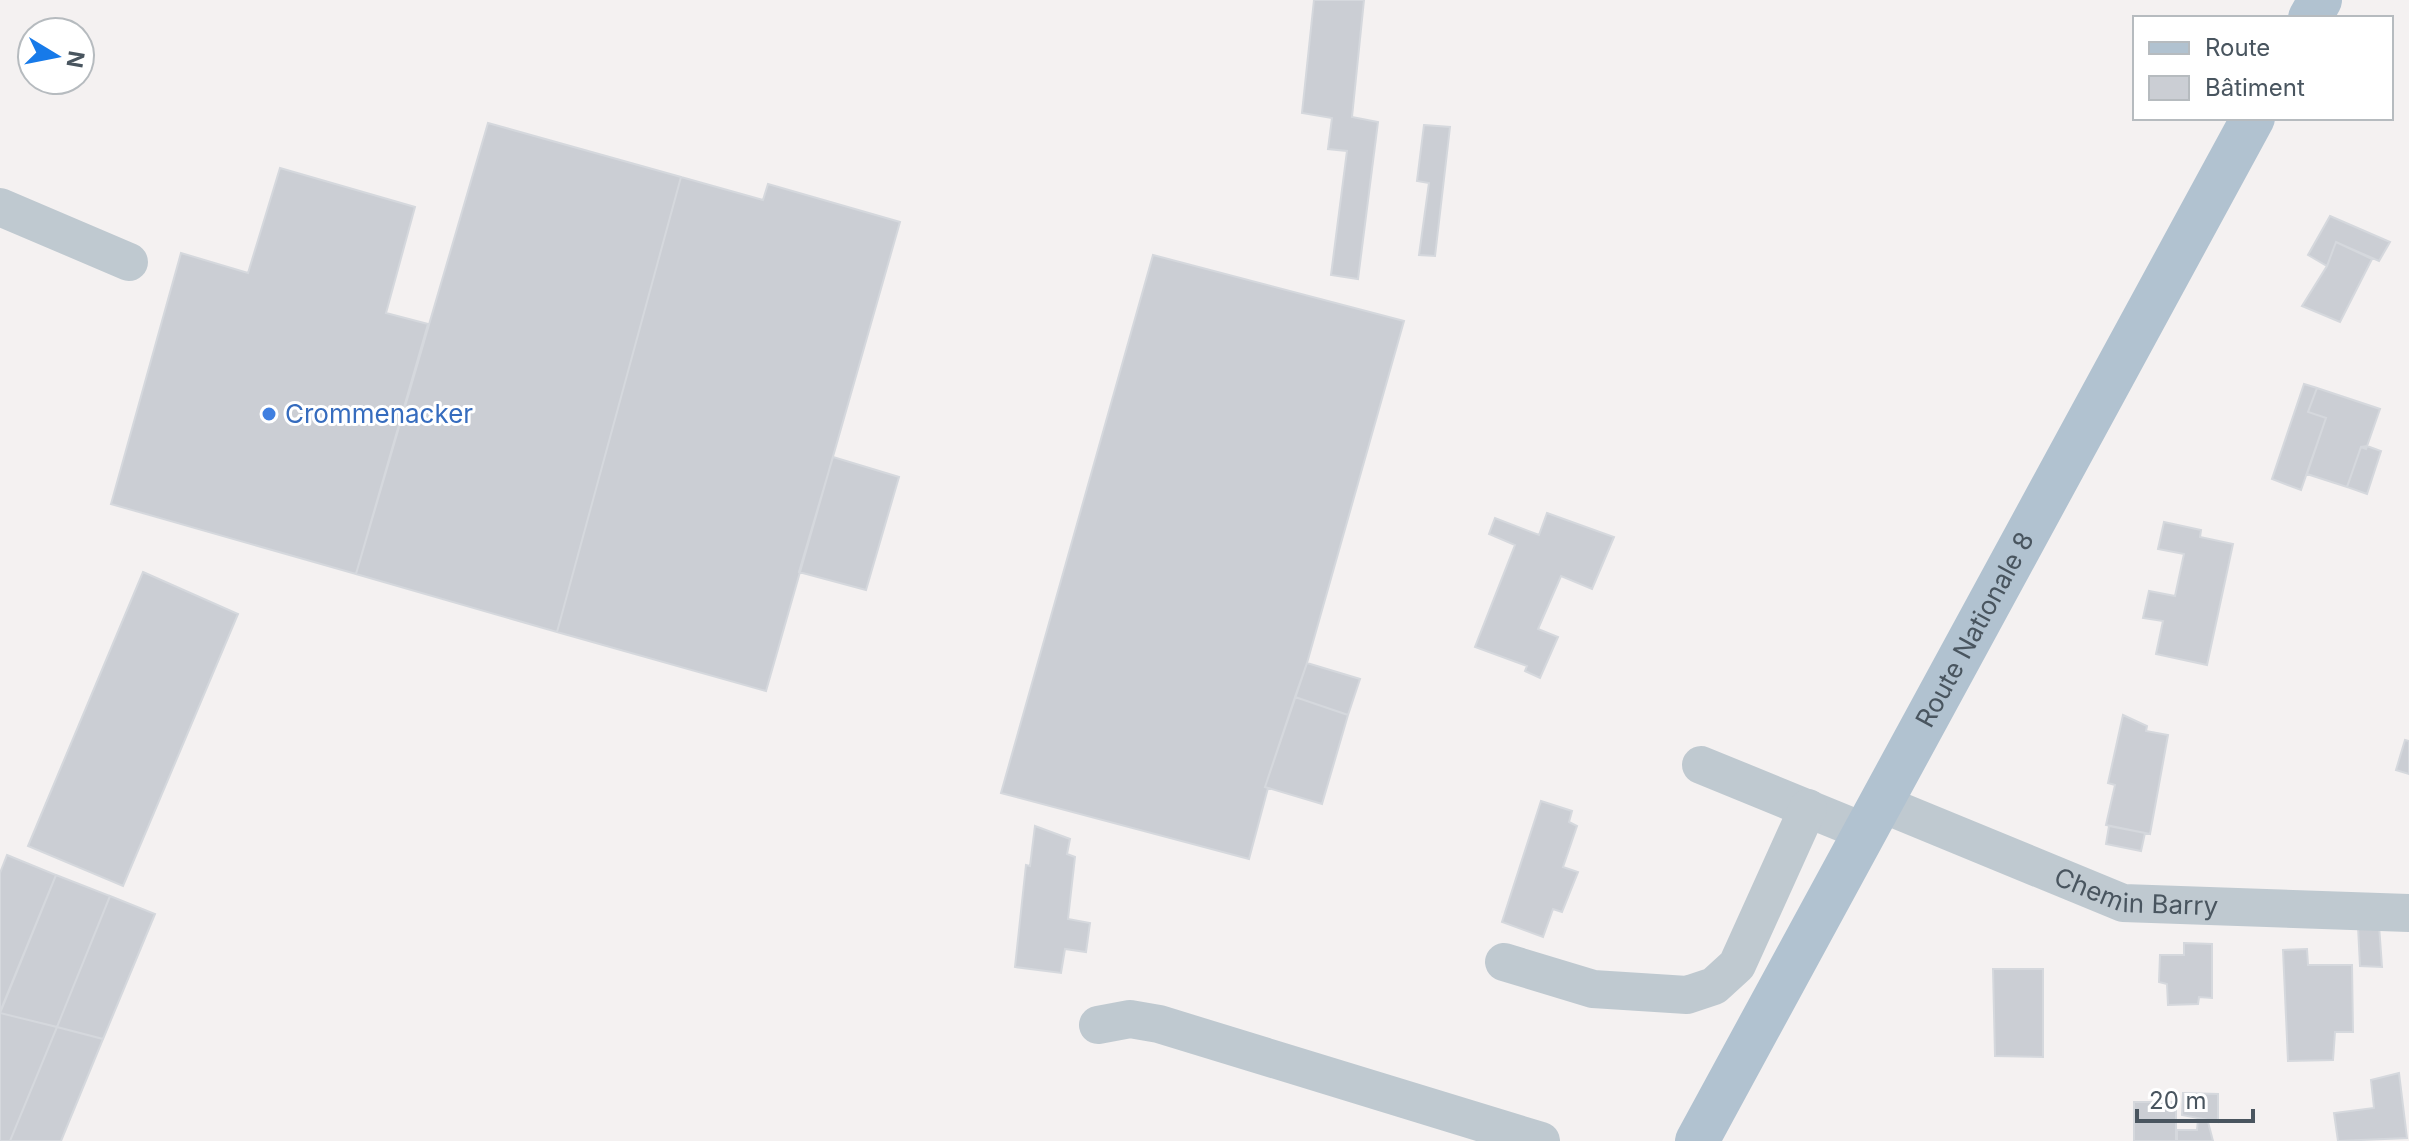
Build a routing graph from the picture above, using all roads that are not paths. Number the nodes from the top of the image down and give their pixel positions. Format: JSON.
{"nodes":[{"id":1,"x":2252,"y":120,"type":"edge"},
{"id":2,"x":0,"y":207,"type":"edge"},
{"id":3,"x":129,"y":262,"type":"dead end"},
{"id":4,"x":1701,"y":765,"type":"dead end"},
{"id":5,"x":1808,"y":808,"type":"junction"},
{"id":6,"x":1872,"y":817,"type":"junction"},
{"id":7,"x":2409,"y":913,"type":"edge"},
{"id":8,"x":1504,"y":962,"type":"dead end"},
{"id":9,"x":1098,"y":1025,"type":"dead end"},
{"id":10,"x":1541,"y":1141,"type":"edge"},
{"id":11,"x":1697,"y":1141,"type":"edge"}],
"edges":[{"from":1,"to":6,"type":"main road","name":"Route Nationale 8"},
{"from":2,"to":3,"type":"street"},
{"from":4,"to":5,"type":"street","name":"Chemin Barry"},
{"from":5,"to":6,"type":"street","name":"Chemin Barry"},
{"from":5,"to":8,"type":"street"},
{"from":6,"to":7,"type":"street","name":"Chemin Barry"},
{"from":6,"to":11,"type":"main road","name":"Route Nationale 8"},
{"from":9,"to":10,"type":"street"}]}
